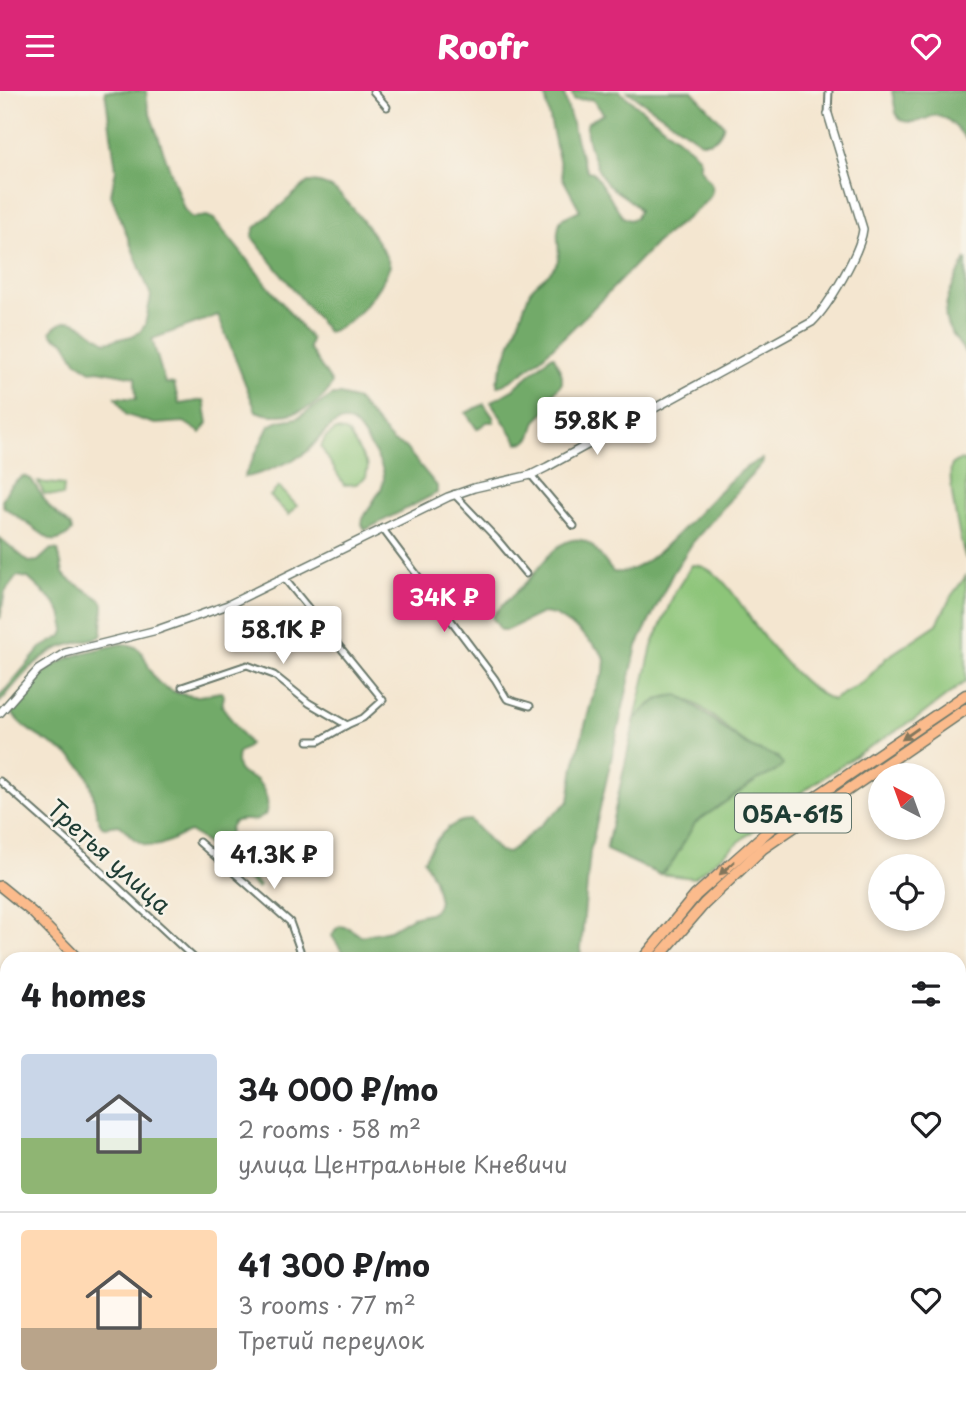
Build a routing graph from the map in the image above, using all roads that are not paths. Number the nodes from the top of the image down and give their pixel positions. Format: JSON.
{"nodes":[{"id":1,"x":373,"y":91,"type":"edge"},
{"id":2,"x":829,"y":91,"type":"edge"},
{"id":3,"x":387,"y":107,"type":"dead end"},
{"id":4,"x":828,"y":114,"type":"joint"},
{"id":5,"x":531,"y":475,"type":"junction"},
{"id":6,"x":454,"y":494,"type":"junction"},
{"id":7,"x":574,"y":526,"type":"dead end"},
{"id":8,"x":382,"y":528,"type":"junction"},
{"id":9,"x":526,"y":574,"type":"dead end"},
{"id":10,"x":284,"y":578,"type":"junction"},
{"id":11,"x":181,"y":687,"type":"dead end"},
{"id":12,"x":966,"y":695,"type":"edge"},
{"id":13,"x":530,"y":706,"type":"dead end"},
{"id":14,"x":966,"y":709,"type":"edge"},
{"id":15,"x":0,"y":713,"type":"edge"},
{"id":16,"x":347,"y":725,"type":"junction"},
{"id":17,"x":308,"y":741,"type":"dead end"},
{"id":18,"x":0,"y":781,"type":"edge"},
{"id":19,"x":199,"y":842,"type":"dead end"},
{"id":20,"x":0,"y":886,"type":"edge"},
{"id":21,"x":71,"y":952,"type":"edge"},
{"id":22,"x":188,"y":952,"type":"edge"},
{"id":23,"x":299,"y":952,"type":"edge"},
{"id":24,"x":649,"y":952,"type":"edge"},
{"id":25,"x":663,"y":952,"type":"edge"}],
"edges":[{"from":1,"to":3,"type":"street"},
{"from":2,"to":4,"type":"street"},
{"from":4,"to":5,"type":"street"},
{"from":5,"to":6,"type":"street"},
{"from":5,"to":7,"type":"street"},
{"from":6,"to":8,"type":"street"},
{"from":6,"to":9,"type":"street"},
{"from":8,"to":10,"type":"street"},
{"from":8,"to":13,"type":"street"},
{"from":10,"to":15,"type":"street"},
{"from":10,"to":16,"type":"street"},
{"from":11,"to":16,"type":"street"},
{"from":12,"to":24,"type":"highway","number":"05А-615","one_way":true},
{"from":14,"to":25,"type":"highway","number":"05А-615"},
{"from":16,"to":17,"type":"street"},
{"from":18,"to":22,"type":"street","name":"Третья улица"},
{"from":19,"to":23,"type":"street"},
{"from":20,"to":21,"type":"main road"}]}
